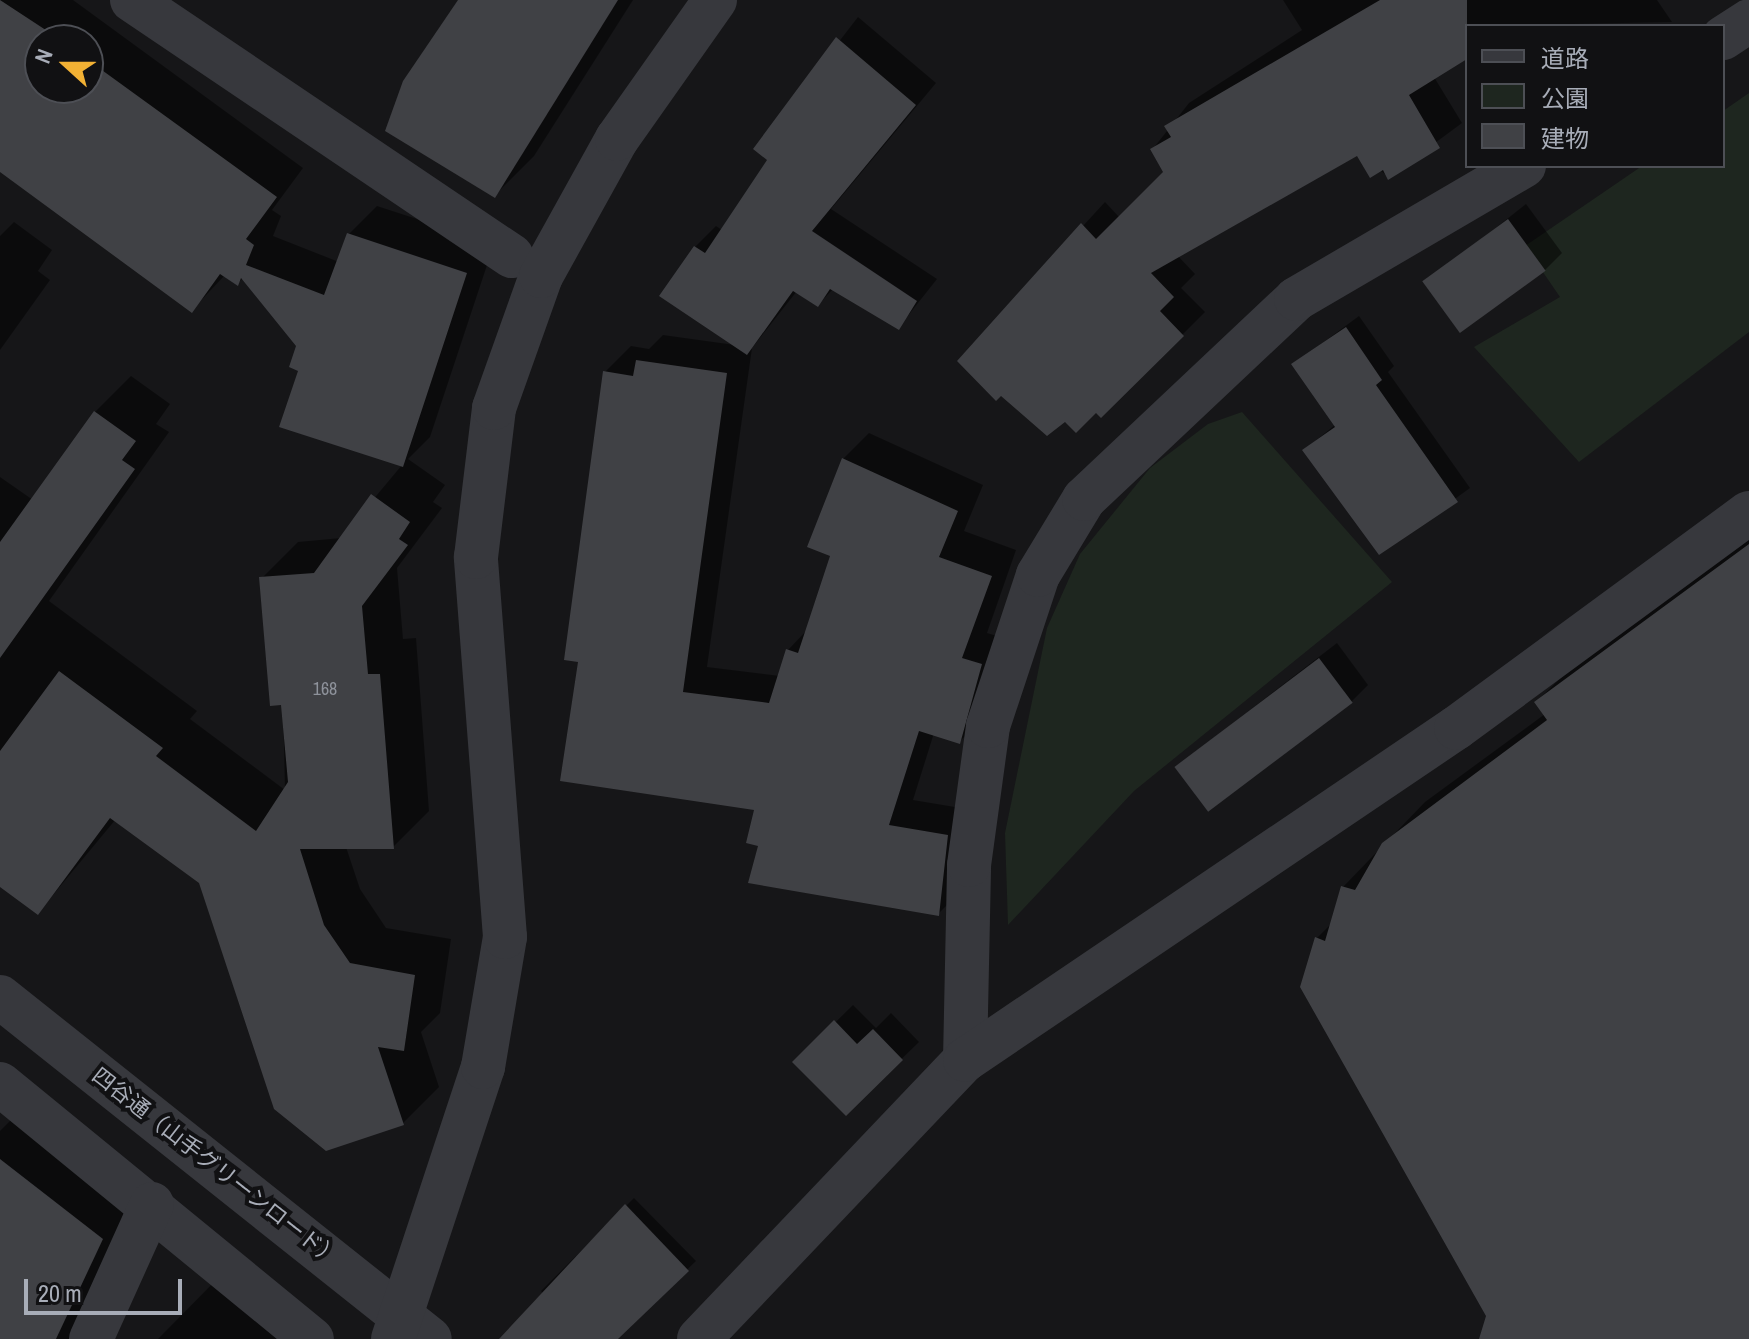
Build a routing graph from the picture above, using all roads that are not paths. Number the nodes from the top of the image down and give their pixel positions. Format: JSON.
{"nodes":[{"id":1,"x":132,"y":0,"type":"edge"},
{"id":2,"x":715,"y":0,"type":"edge"},
{"id":3,"x":1749,"y":21,"type":"edge"},
{"id":4,"x":1725,"y":37,"type":"edge"},
{"id":5,"x":1521,"y":168,"type":"edge"},
{"id":6,"x":512,"y":256,"type":"dead end"},
{"id":7,"x":1749,"y":513,"type":"edge"},
{"id":8,"x":0,"y":997,"type":"edge"},
{"id":9,"x":965,"y":1060,"type":"junction"},
{"id":10,"x":0,"y":1084,"type":"edge"},
{"id":11,"x":152,"y":1204,"type":"junction"},
{"id":12,"x":409,"y":1331,"type":"edge"},
{"id":13,"x":91,"y":1339,"type":"edge"},
{"id":14,"x":312,"y":1339,"type":"edge"},
{"id":15,"x":699,"y":1339,"type":"edge"}],
"edges":[{"from":1,"to":6,"type":"street"},
{"from":2,"to":12,"type":"street"},
{"from":3,"to":4,"type":"street"},
{"from":5,"to":9,"type":"street"},
{"from":7,"to":9,"type":"street"},
{"from":8,"to":12,"type":"street","name":"四谷通（山手グリーンロード）"},
{"from":9,"to":15,"type":"street"},
{"from":10,"to":11,"type":"street"},
{"from":11,"to":13,"type":"street"},
{"from":11,"to":14,"type":"street"}]}
